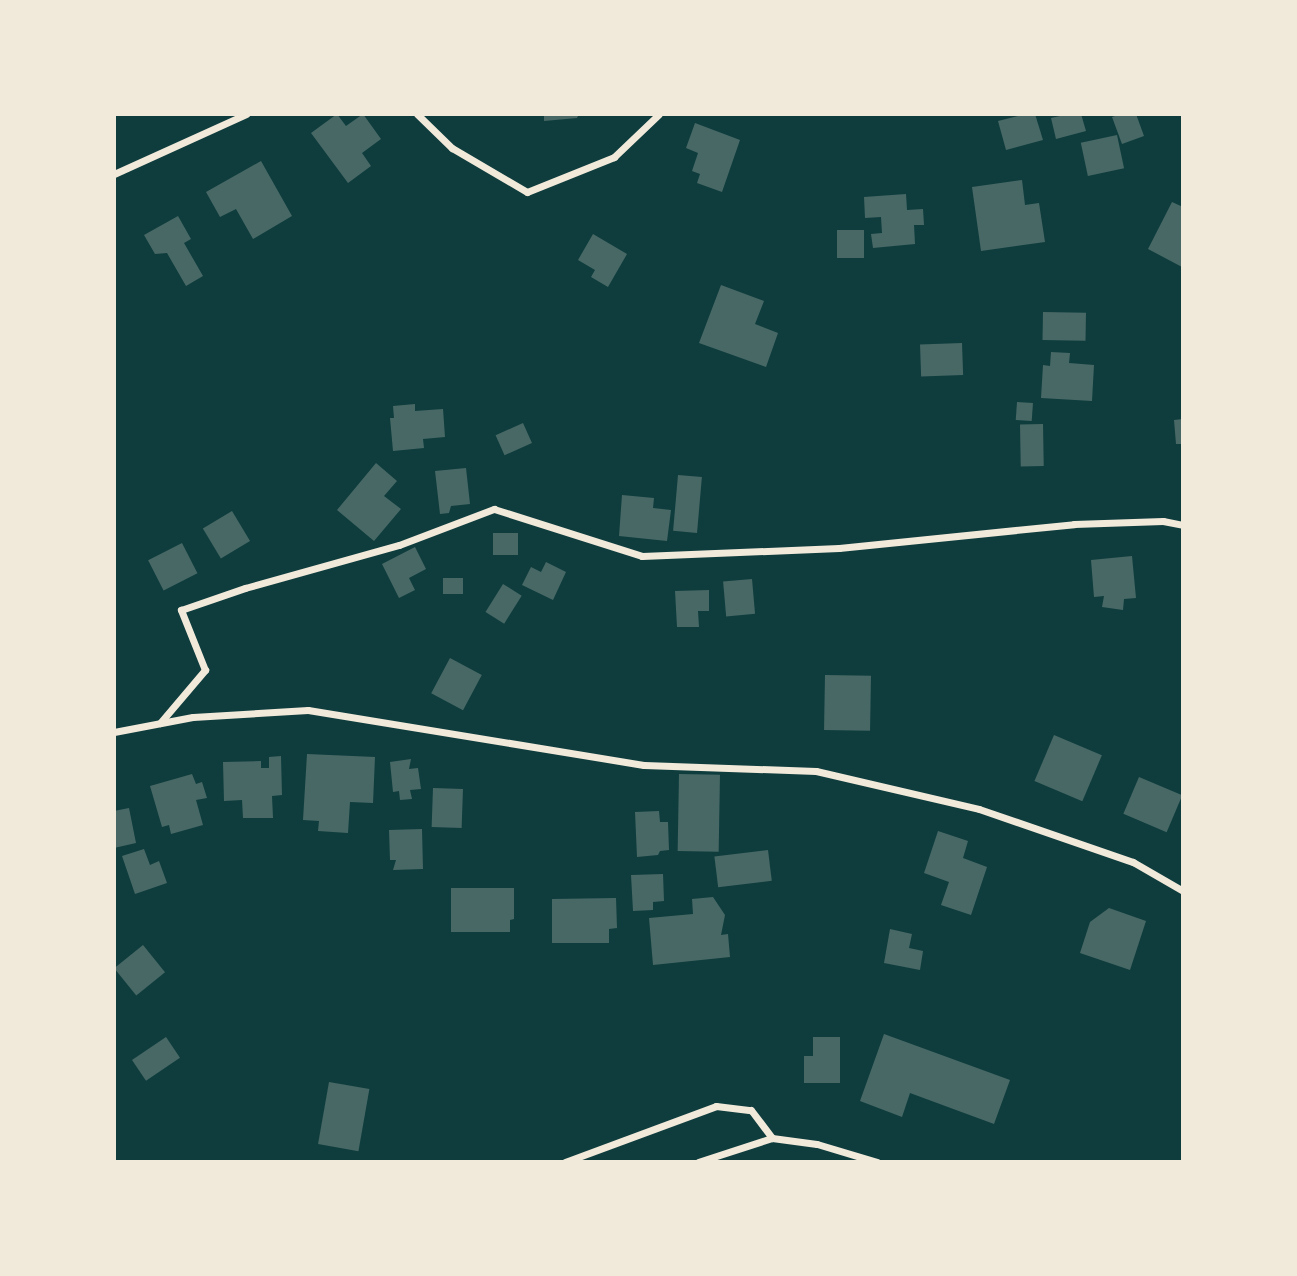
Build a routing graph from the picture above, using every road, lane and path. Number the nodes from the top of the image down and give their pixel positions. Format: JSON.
{"nodes":[{"id":1,"x":246,"y":114,"type":"edge"},
{"id":2,"x":417,"y":114,"type":"edge"},
{"id":3,"x":659,"y":114,"type":"edge"},
{"id":4,"x":114,"y":173,"type":"edge"},
{"id":5,"x":1183,"y":525,"type":"edge"},
{"id":6,"x":160,"y":723,"type":"junction"},
{"id":7,"x":114,"y":732,"type":"edge"},
{"id":8,"x":1183,"y":891,"type":"edge"},
{"id":9,"x":772,"y":1138,"type":"junction"},
{"id":10,"x":565,"y":1162,"type":"edge"},
{"id":11,"x":698,"y":1162,"type":"edge"},
{"id":12,"x":877,"y":1162,"type":"edge"}],
"edges":[{"from":1,"to":4,"type":"street"},
{"from":2,"to":3,"type":"street"},
{"from":5,"to":6,"type":"street"},
{"from":6,"to":7,"type":"street"},
{"from":6,"to":8,"type":"street"},
{"from":9,"to":10,"type":"street"},
{"from":9,"to":11,"type":"street"},
{"from":9,"to":12,"type":"street"}]}
